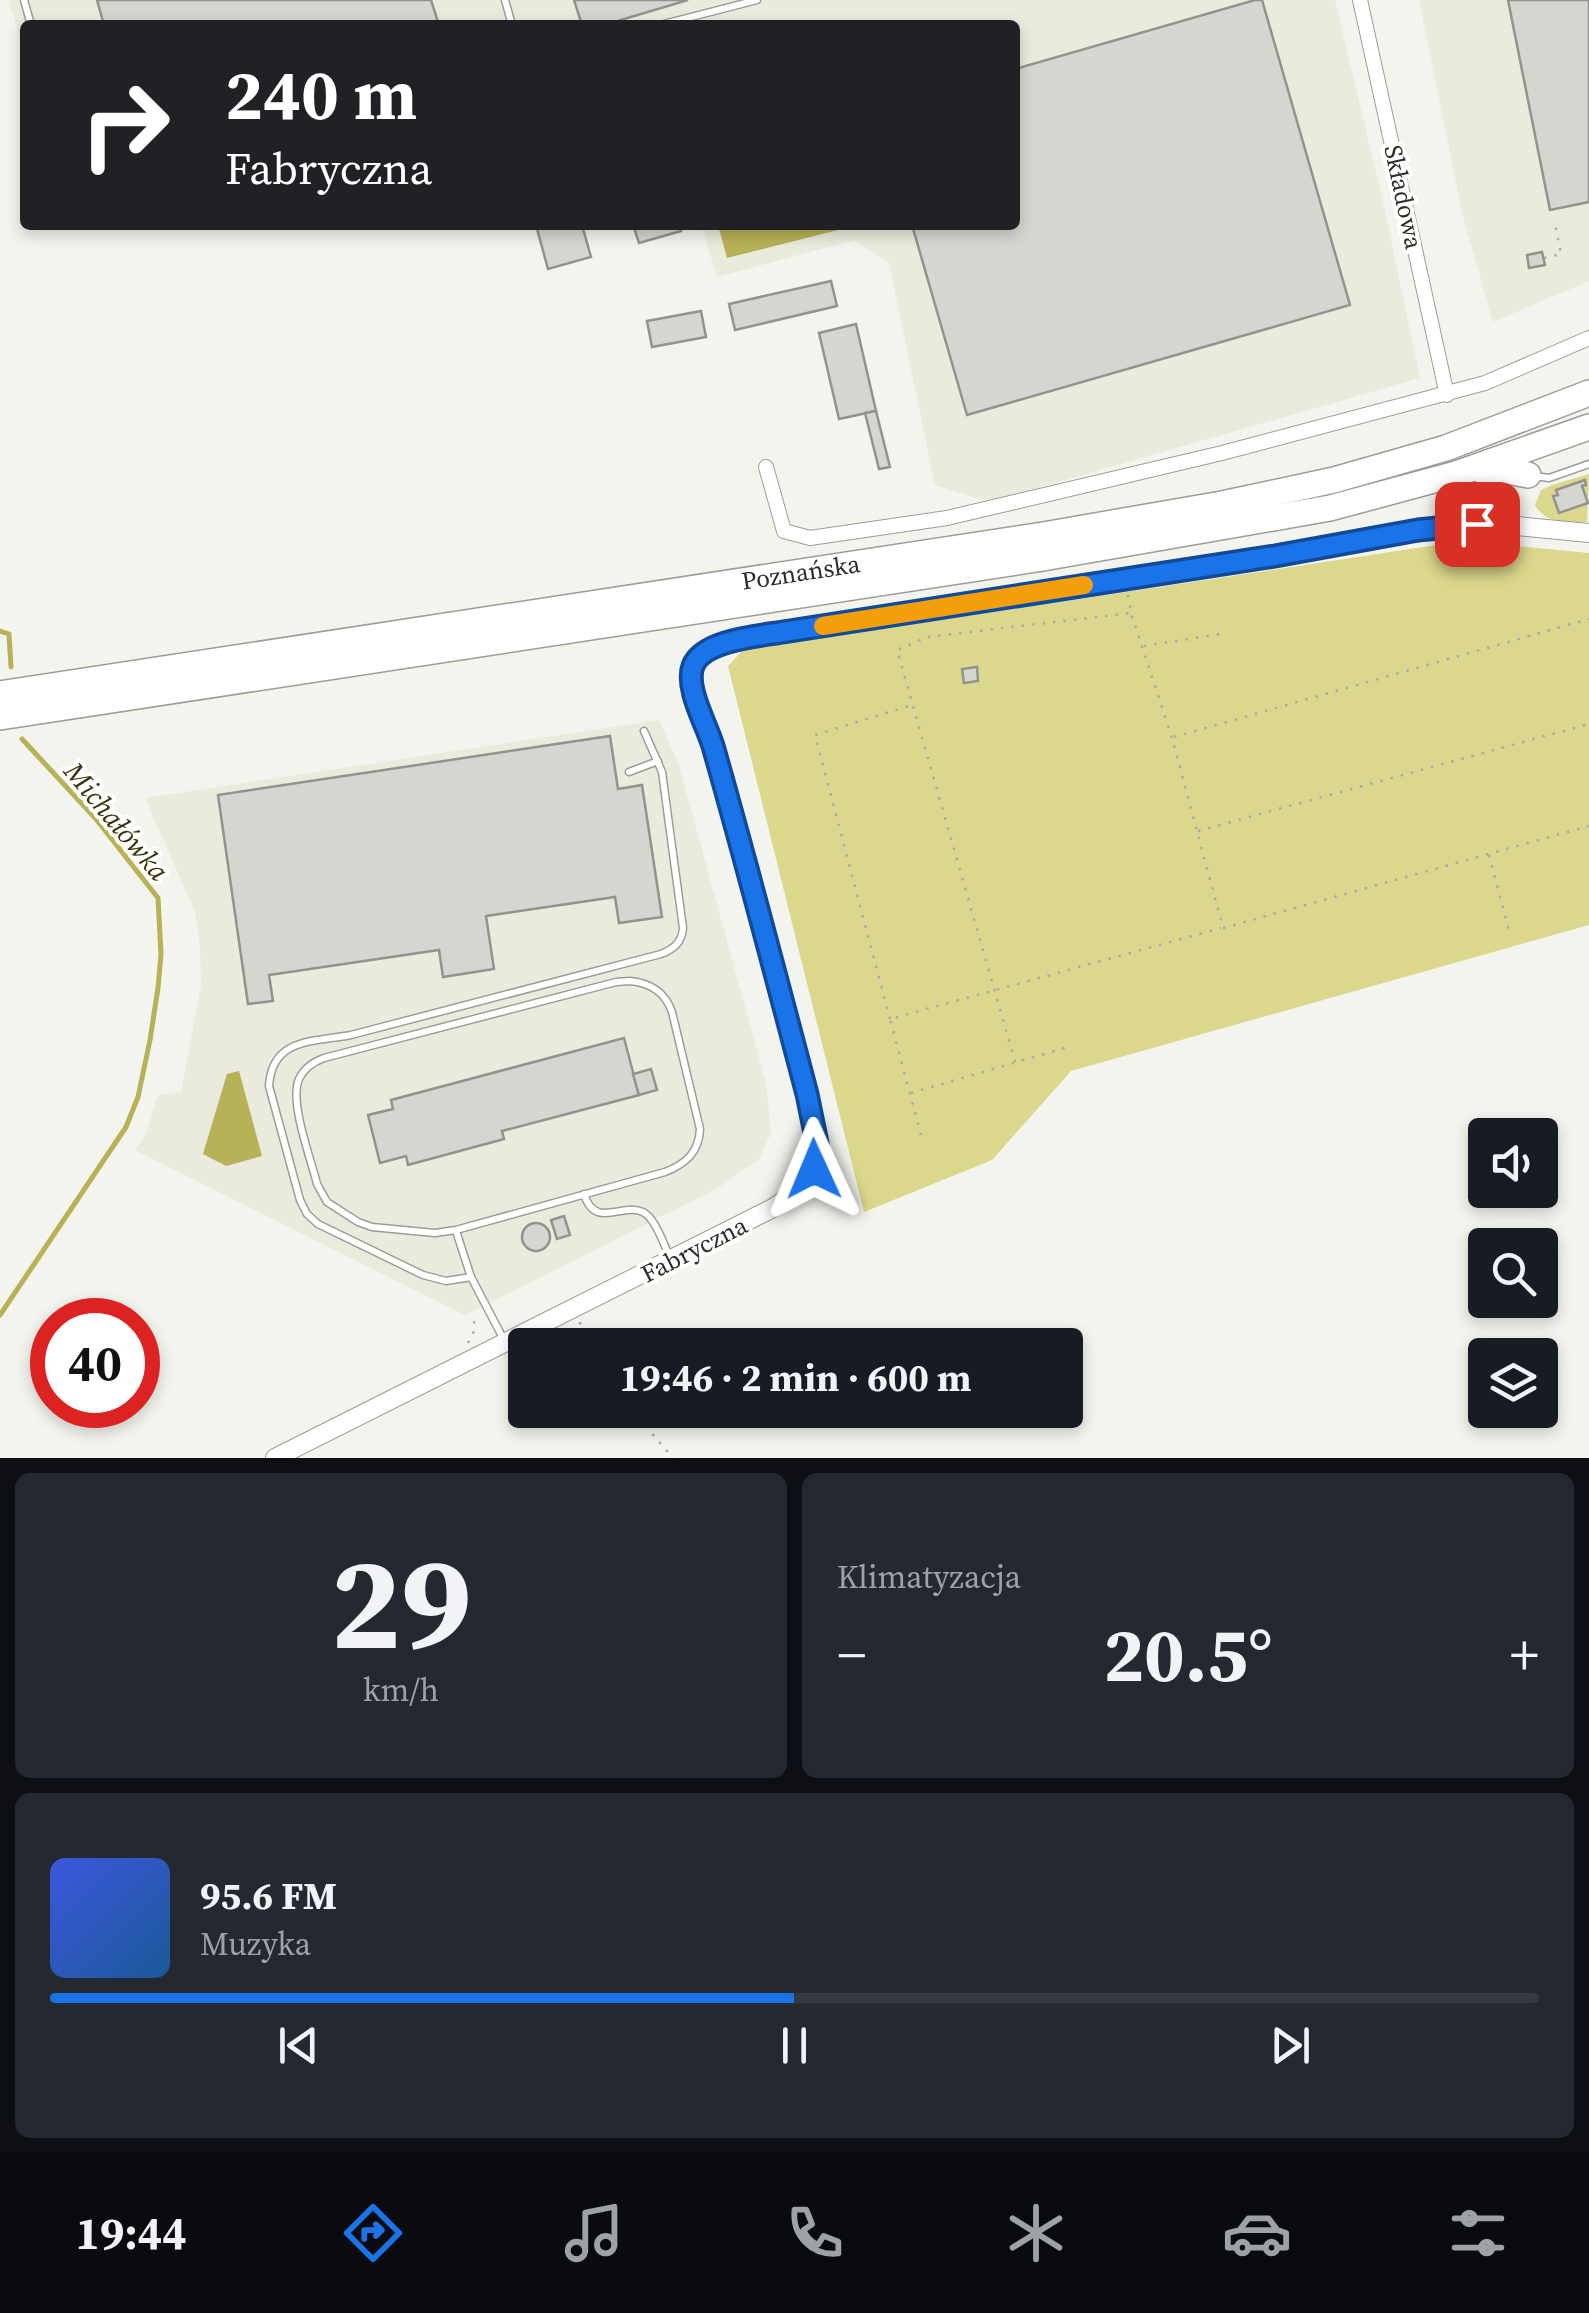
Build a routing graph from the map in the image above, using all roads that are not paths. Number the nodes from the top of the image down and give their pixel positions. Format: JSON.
{"nodes":[{"id":1,"x":757,"y":0,"type":"edge"},
{"id":2,"x":1360,"y":0,"type":"edge"},
{"id":3,"x":679,"y":20,"type":"edge"},
{"id":4,"x":1589,"y":338,"type":"edge"},
{"id":5,"x":1589,"y":393,"type":"edge"},
{"id":6,"x":1447,"y":394,"type":"junction"},
{"id":7,"x":1589,"y":426,"type":"edge"},
{"id":8,"x":1589,"y":464,"type":"edge"},
{"id":9,"x":766,"y":467,"type":"dead end"},
{"id":10,"x":1456,"y":474,"type":"junction"},
{"id":11,"x":1528,"y":475,"type":"joint"},
{"id":12,"x":1589,"y":533,"type":"edge"},
{"id":13,"x":0,"y":694,"type":"edge"},
{"id":14,"x":0,"y":718,"type":"edge"},
{"id":15,"x":644,"y":730,"type":"dead end"},
{"id":16,"x":658,"y":761,"type":"junction"},
{"id":17,"x":629,"y":772,"type":"dead end"},
{"id":18,"x":584,"y":1194,"type":"junction"},
{"id":19,"x":456,"y":1230,"type":"junction"},
{"id":20,"x":672,"y":1261,"type":"junction"},
{"id":21,"x":471,"y":1278,"type":"junction"},
{"id":22,"x":505,"y":1344,"type":"junction"},
{"id":23,"x":275,"y":1458,"type":"edge"}],
"edges":[{"from":1,"to":3,"type":"lane"},
{"from":2,"to":6,"type":"street","name":"Składowa"},
{"from":4,"to":6,"type":"street"},
{"from":5,"to":13,"type":"highway","name":"Poznańska"},
{"from":6,"to":9,"type":"street"},
{"from":7,"to":10,"type":"highway","name":"Poznańska"},
{"from":8,"to":11,"type":"lane"},
{"from":10,"to":11,"type":"highway"},
{"from":10,"to":14,"type":"highway","name":"Poznańska"},
{"from":12,"to":20,"type":"street","name":"Fabryczna"},
{"from":15,"to":16,"type":"lane"},
{"from":16,"to":17,"type":"lane"},
{"from":16,"to":21,"type":"lane"},
{"from":18,"to":19,"type":"lane"},
{"from":18,"to":19,"type":"lane"},
{"from":18,"to":20,"type":"lane"},
{"from":19,"to":21,"type":"lane"},
{"from":20,"to":22,"type":"street","name":"Fabryczna"},
{"from":21,"to":22,"type":"lane"},
{"from":22,"to":23,"type":"street","name":"Fabryczna"}]}
